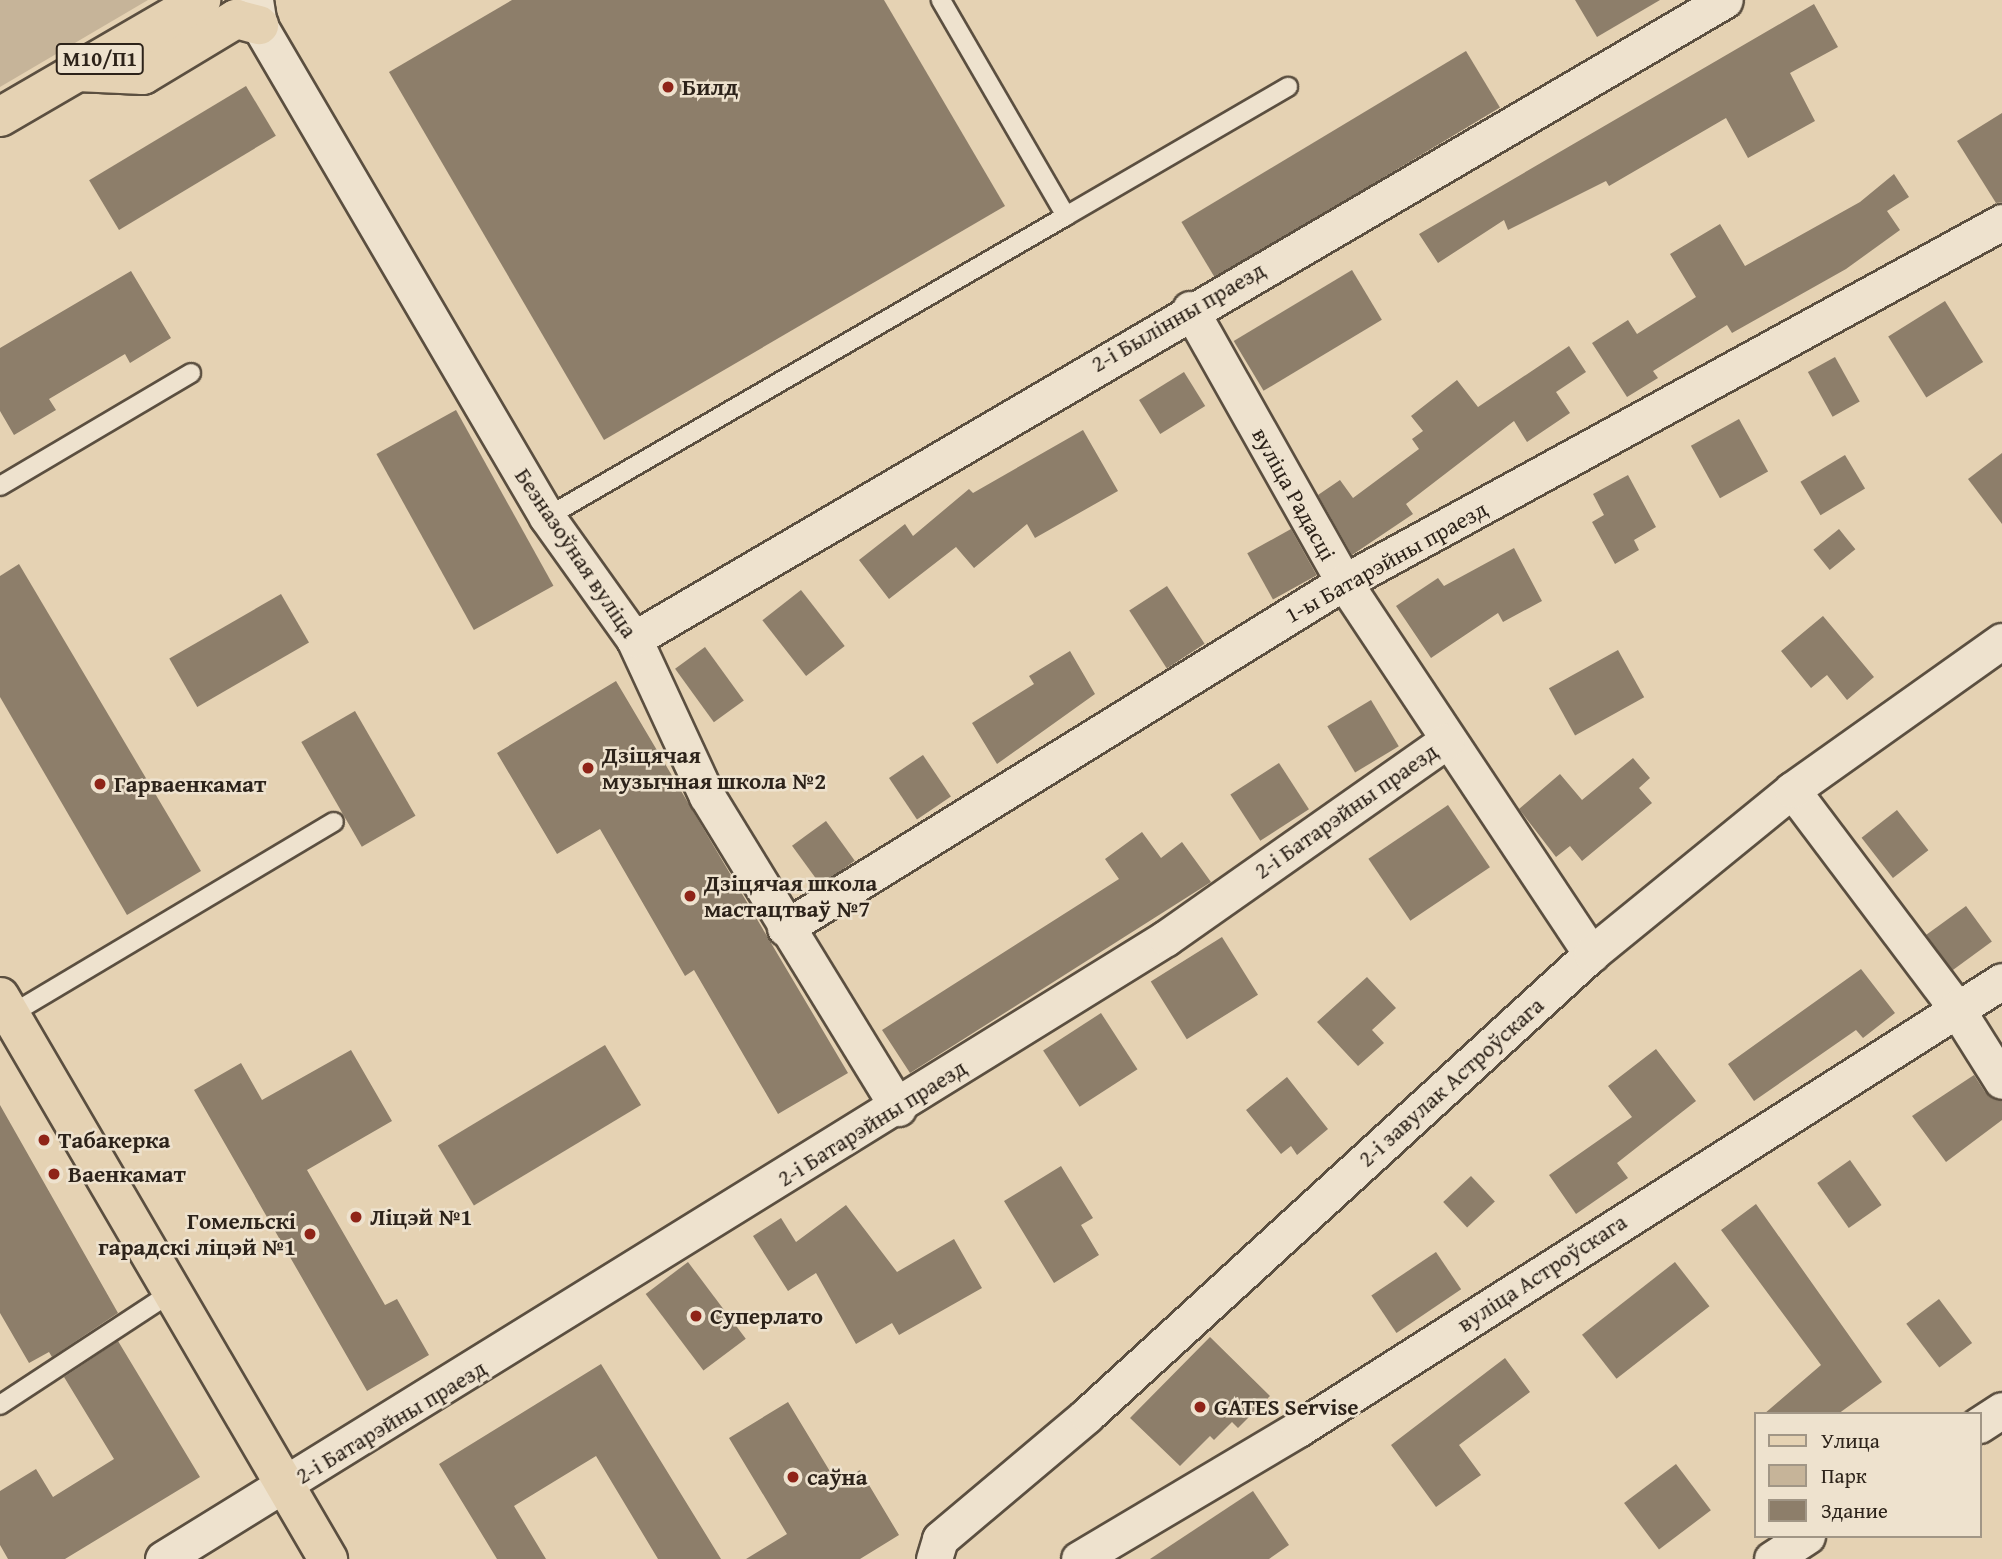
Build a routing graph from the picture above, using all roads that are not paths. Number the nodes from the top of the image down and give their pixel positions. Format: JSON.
{"nodes":[{"id":1,"x":201,"y":0,"type":"edge"},
{"id":2,"x":941,"y":0,"type":"edge"},
{"id":3,"x":1725,"y":0,"type":"edge"},
{"id":4,"x":257,"y":13,"type":"edge"},
{"id":5,"x":78,"y":72,"type":"junction"},
{"id":6,"x":1288,"y":87,"type":"dead end"},
{"id":7,"x":0,"y":117,"type":"edge"},
{"id":8,"x":1066,"y":216,"type":"junction"},
{"id":9,"x":2002,"y":222,"type":"edge"},
{"id":10,"x":1190,"y":309,"type":"junction"},
{"id":11,"x":191,"y":373,"type":"dead end"},
{"id":12,"x":0,"y":486,"type":"edge"},
{"id":13,"x":547,"y":517,"type":"junction"},
{"id":14,"x":1344,"y":582,"type":"junction"},
{"id":15,"x":634,"y":639,"type":"junction"},
{"id":16,"x":2002,"y":641,"type":"edge"},
{"id":17,"x":1446,"y":741,"type":"junction"},
{"id":18,"x":1792,"y":790,"type":"junction"},
{"id":19,"x":334,"y":822,"type":"dead end"},
{"id":20,"x":785,"y":928,"type":"junction"},
{"id":21,"x":1591,"y":954,"type":"junction"},
{"id":22,"x":2002,"y":981,"type":"edge"},
{"id":23,"x":5,"y":1006,"type":"edge"},
{"id":24,"x":1956,"y":1008,"type":"junction"},
{"id":25,"x":2002,"y":1081,"type":"edge"},
{"id":26,"x":898,"y":1108,"type":"junction"},
{"id":27,"x":172,"y":1292,"type":"junction"},
{"id":28,"x":0,"y":1405,"type":"edge"},
{"id":29,"x":2002,"y":1410,"type":"edge"},
{"id":30,"x":1981,"y":1424,"type":"edge"},
{"id":31,"x":286,"y":1485,"type":"junction"},
{"id":32,"x":1804,"y":1538,"type":"edge"},
{"id":33,"x":163,"y":1559,"type":"edge"},
{"id":34,"x":328,"y":1559,"type":"edge"},
{"id":35,"x":934,"y":1559,"type":"edge"},
{"id":36,"x":1079,"y":1559,"type":"edge"},
{"id":37,"x":1772,"y":1559,"type":"edge"}],
"edges":[{"from":1,"to":5,"type":"main road","number":"М10/П1"},
{"from":2,"to":8,"type":"lane"},
{"from":3,"to":10,"type":"street","name":"2-і Былінны праезд"},
{"from":4,"to":5,"type":"main road"},
{"from":4,"to":13,"type":"street","name":"Безназоўная вуліца"},
{"from":5,"to":7,"type":"main road","number":"М10/П1"},
{"from":6,"to":8,"type":"lane"},
{"from":8,"to":13,"type":"lane"},
{"from":9,"to":14,"type":"street","name":"1-ы Батарэйны праезд"},
{"from":10,"to":14,"type":"street","name":"вуліца Радасці"},
{"from":10,"to":15,"type":"street","name":"2-і Былінны праезд"},
{"from":11,"to":12,"type":"lane"},
{"from":13,"to":15,"type":"street","name":"Безназоўная вуліца"},
{"from":14,"to":17,"type":"street","name":"вуліца Радасці"},
{"from":14,"to":20,"type":"street","name":"1-ы Батарэйны праезд"},
{"from":15,"to":20,"type":"street","name":"Безназоўная вуліца"},
{"from":16,"to":18,"type":"street","name":"2-і завулак Астроўскага"},
{"from":17,"to":21,"type":"street","name":"вуліца Радасці"},
{"from":17,"to":26,"type":"street","name":"2-і Батарэйны праезд"},
{"from":18,"to":21,"type":"street","name":"2-і завулак Астроўскага"},
{"from":18,"to":24,"type":"street"},
{"from":19,"to":23,"type":"lane"},
{"from":20,"to":26,"type":"street","name":"Безназоўная вуліца"},
{"from":21,"to":35,"type":"street","name":"2-і завулак Астроўскага"},
{"from":22,"to":24,"type":"street","name":"вуліца Астроўскага"},
{"from":23,"to":27,"type":"main road"},
{"from":24,"to":25,"type":"street"},
{"from":24,"to":36,"type":"street","name":"вуліца Астроўскага"},
{"from":26,"to":31,"type":"street","name":"2-і Батарэйны праезд"},
{"from":27,"to":28,"type":"lane"},
{"from":27,"to":31,"type":"main road"},
{"from":29,"to":30,"type":"street"},
{"from":31,"to":33,"type":"street","name":"2-і Батарэйны праезд"},
{"from":31,"to":34,"type":"main road"},
{"from":32,"to":37,"type":"street"}]}
